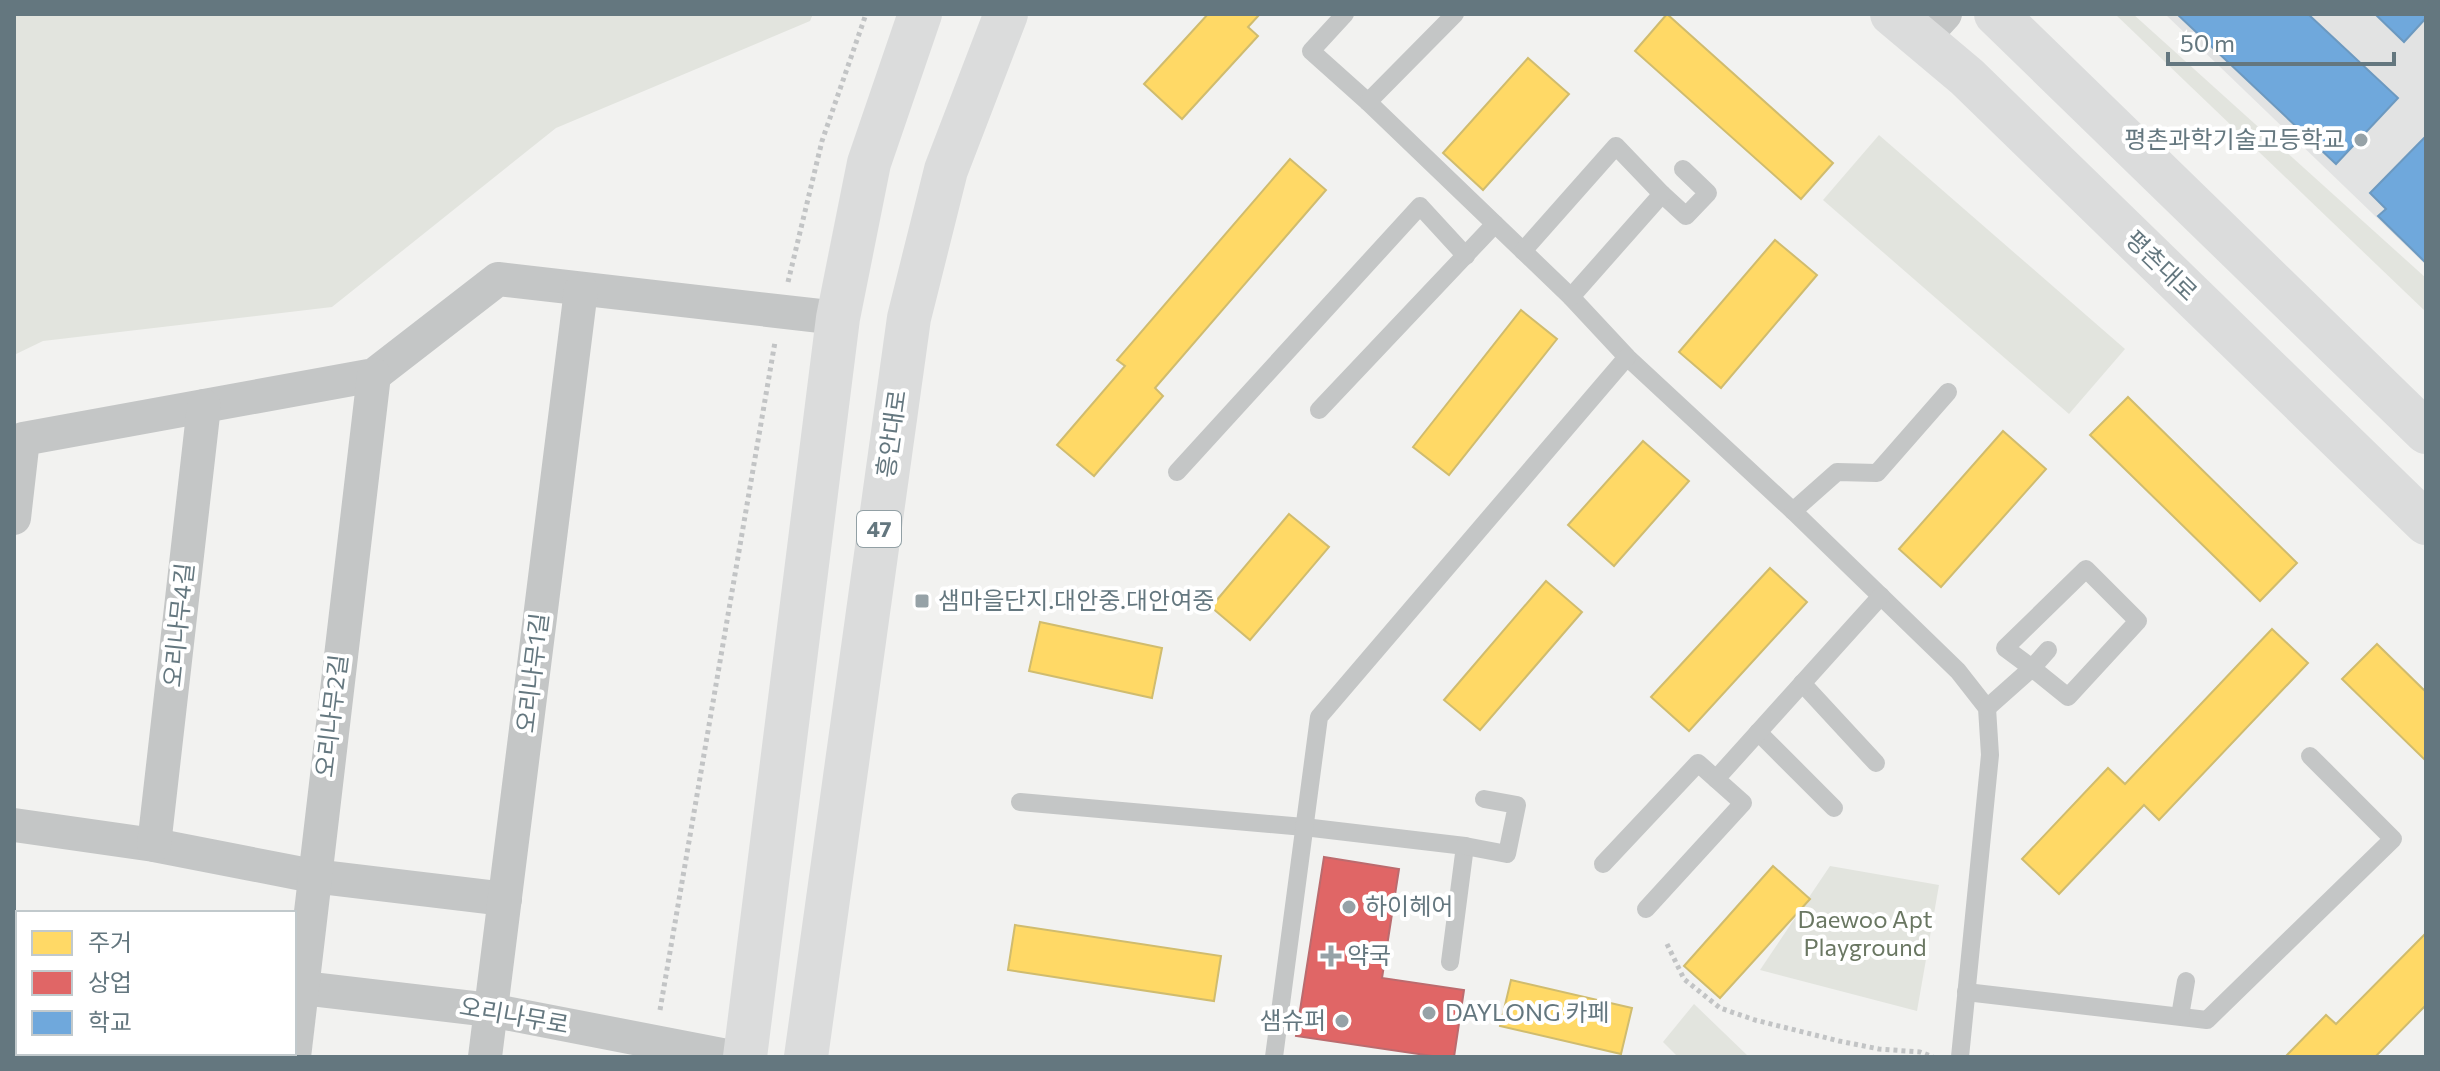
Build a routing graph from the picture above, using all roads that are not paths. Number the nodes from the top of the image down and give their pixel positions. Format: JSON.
{"nodes":[{"id":1,"x":920,"y":14,"type":"edge"},
{"id":2,"x":1006,"y":14,"type":"edge"},
{"id":3,"x":1345,"y":14,"type":"edge"},
{"id":4,"x":1455,"y":14,"type":"edge"},
{"id":5,"x":1996,"y":14,"type":"edge"},
{"id":6,"x":1920,"y":22,"type":"edge"},
{"id":7,"x":1368,"y":102,"type":"junction"},
{"id":8,"x":1683,"y":169,"type":"dead end"},
{"id":9,"x":1662,"y":194,"type":"junction"},
{"id":10,"x":1495,"y":224,"type":"junction"},
{"id":11,"x":1523,"y":251,"type":"junction"},
{"id":12,"x":1466,"y":256,"type":"junction"},
{"id":13,"x":581,"y":290,"type":"junction"},
{"id":14,"x":1571,"y":297,"type":"junction"},
{"id":15,"x":838,"y":318,"type":"junction"},
{"id":16,"x":1627,"y":357,"type":"junction"},
{"id":17,"x":374,"y":375,"type":"junction"},
{"id":18,"x":1948,"y":392,"type":"dead end"},
{"id":19,"x":204,"y":406,"type":"junction"},
{"id":20,"x":1319,"y":410,"type":"dead end"},
{"id":21,"x":2426,"y":432,"type":"edge"},
{"id":22,"x":1177,"y":472,"type":"dead end"},
{"id":23,"x":1793,"y":511,"type":"junction"},
{"id":24,"x":14,"y":518,"type":"edge"},
{"id":25,"x":2426,"y":523,"type":"edge"},
{"id":26,"x":1881,"y":596,"type":"junction"},
{"id":27,"x":2048,"y":650,"type":"dead end"},
{"id":28,"x":2032,"y":668,"type":"junction"},
{"id":29,"x":1802,"y":683,"type":"junction"},
{"id":30,"x":1987,"y":708,"type":"junction"},
{"id":31,"x":1758,"y":732,"type":"junction"},
{"id":32,"x":2310,"y":756,"type":"dead end"},
{"id":33,"x":1876,"y":763,"type":"dead end"},
{"id":34,"x":1716,"y":779,"type":"junction"},
{"id":35,"x":1484,"y":799,"type":"dead end"},
{"id":36,"x":1020,"y":802,"type":"dead end"},
{"id":37,"x":1834,"y":808,"type":"dead end"},
{"id":38,"x":14,"y":825,"type":"edge"},
{"id":39,"x":1304,"y":827,"type":"junction"},
{"id":40,"x":154,"y":845,"type":"junction"},
{"id":41,"x":1465,"y":846,"type":"junction"},
{"id":42,"x":1603,"y":864,"type":"dead end"},
{"id":43,"x":313,"y":876,"type":"junction"},
{"id":44,"x":505,"y":899,"type":"junction"},
{"id":45,"x":1646,"y":909,"type":"dead end"},
{"id":46,"x":1450,"y":962,"type":"dead end"},
{"id":47,"x":2186,"y":981,"type":"dead end"},
{"id":48,"x":298,"y":987,"type":"edge"},
{"id":49,"x":1966,"y":992,"type":"junction"},
{"id":50,"x":490,"y":1010,"type":"junction"},
{"id":51,"x":2180,"y":1016,"type":"junction"},
{"id":52,"x":296,"y":1022,"type":"edge"},
{"id":53,"x":485,"y":1057,"type":"edge"},
{"id":54,"x":732,"y":1057,"type":"edge"},
{"id":55,"x":745,"y":1057,"type":"edge"},
{"id":56,"x":806,"y":1057,"type":"edge"},
{"id":57,"x":1274,"y":1057,"type":"edge"},
{"id":58,"x":1960,"y":1057,"type":"edge"}],
"edges":[{"from":1,"to":15,"type":"main road"},
{"from":2,"to":56,"type":"main road","name":"흥안대로","number":"47"},
{"from":3,"to":7,"type":"lane"},
{"from":4,"to":7,"type":"lane"},
{"from":5,"to":21,"type":"main road"},
{"from":6,"to":25,"type":"main road","name":"평촌대로"},
{"from":7,"to":10,"type":"lane"},
{"from":8,"to":9,"type":"lane"},
{"from":9,"to":11,"type":"lane"},
{"from":9,"to":14,"type":"lane"},
{"from":10,"to":11,"type":"lane"},
{"from":10,"to":12,"type":"lane"},
{"from":11,"to":14,"type":"lane"},
{"from":12,"to":20,"type":"lane"},
{"from":12,"to":22,"type":"lane"},
{"from":13,"to":15,"type":"street"},
{"from":13,"to":17,"type":"street"},
{"from":13,"to":44,"type":"street","name":"오리나무1길"},
{"from":14,"to":16,"type":"lane"},
{"from":15,"to":55,"type":"main road"},
{"from":16,"to":23,"type":"lane"},
{"from":16,"to":39,"type":"lane"},
{"from":17,"to":19,"type":"street"},
{"from":17,"to":43,"type":"street","name":"오리나무2길"},
{"from":18,"to":23,"type":"lane"},
{"from":19,"to":24,"type":"street"},
{"from":19,"to":40,"type":"street","name":"오리나무4길"},
{"from":23,"to":26,"type":"lane"},
{"from":26,"to":29,"type":"lane"},
{"from":26,"to":30,"type":"lane"},
{"from":27,"to":28,"type":"lane"},
{"from":28,"to":28,"type":"lane"},
{"from":28,"to":30,"type":"lane"},
{"from":29,"to":31,"type":"lane"},
{"from":29,"to":33,"type":"lane"},
{"from":30,"to":49,"type":"lane"},
{"from":31,"to":34,"type":"lane"},
{"from":31,"to":37,"type":"lane"},
{"from":32,"to":51,"type":"lane"},
{"from":34,"to":42,"type":"lane"},
{"from":34,"to":45,"type":"lane"},
{"from":35,"to":41,"type":"lane"},
{"from":36,"to":39,"type":"lane"},
{"from":38,"to":40,"type":"street"},
{"from":39,"to":41,"type":"lane"},
{"from":39,"to":57,"type":"lane"},
{"from":40,"to":43,"type":"street"},
{"from":41,"to":46,"type":"lane"},
{"from":43,"to":44,"type":"street"},
{"from":43,"to":48,"type":"street","name":"오리나무2길"},
{"from":44,"to":50,"type":"street","name":"오리나무1길"},
{"from":47,"to":51,"type":"lane"},
{"from":48,"to":50,"type":"street","name":"오리나무로"},
{"from":48,"to":52,"type":"street","name":"오리나무2길"},
{"from":49,"to":51,"type":"lane"},
{"from":49,"to":58,"type":"lane"},
{"from":50,"to":53,"type":"street","name":"오리나무1길"},
{"from":50,"to":54,"type":"street","name":"오리나무로"}]}
